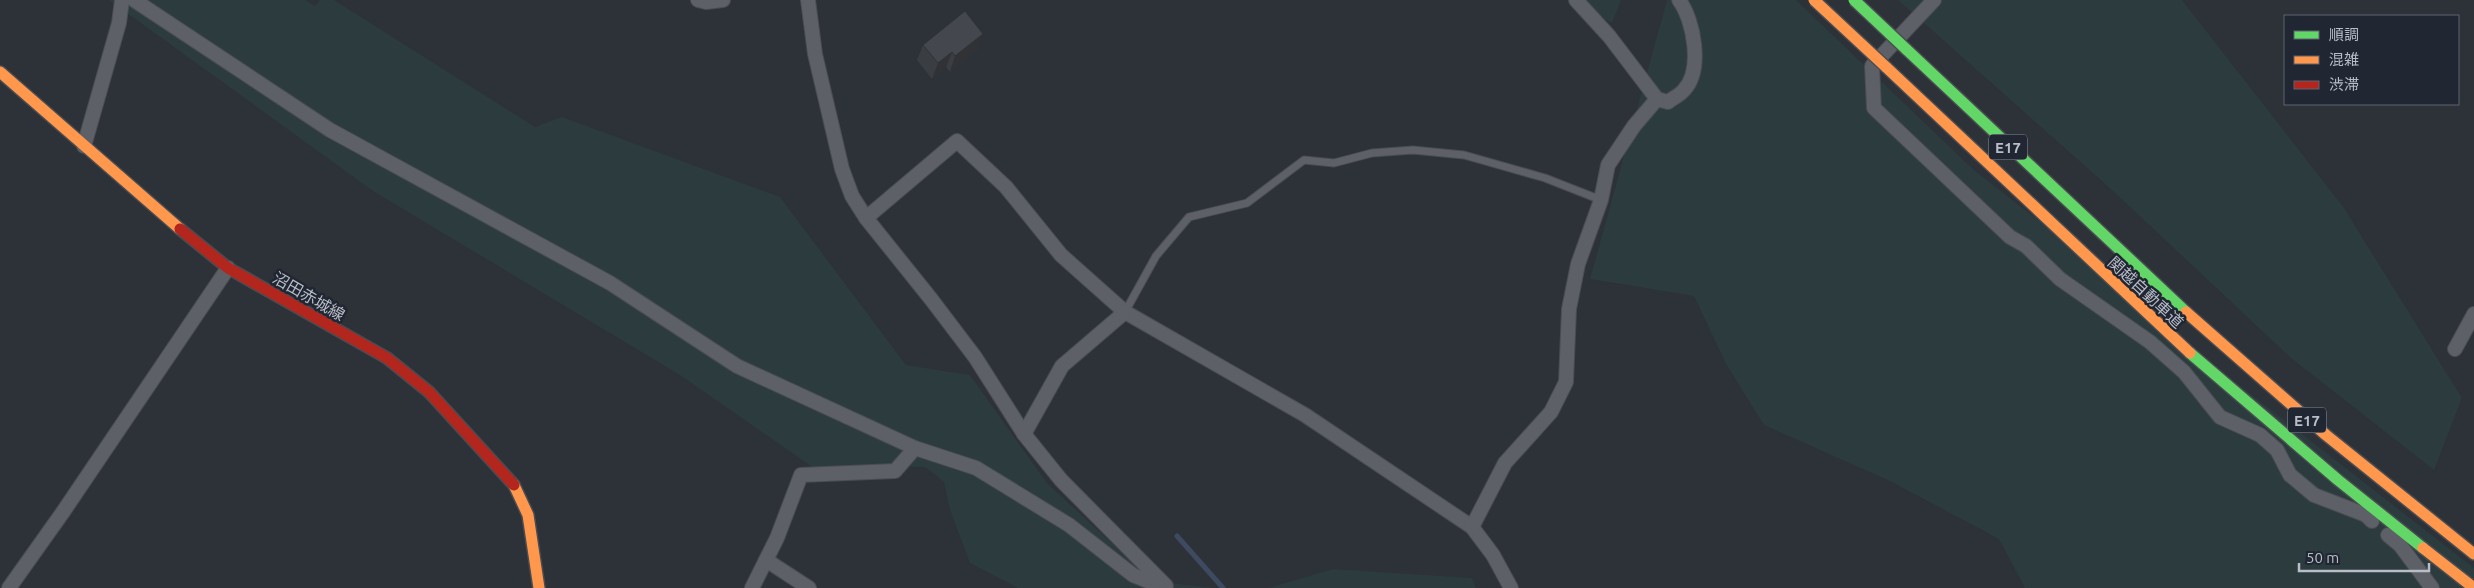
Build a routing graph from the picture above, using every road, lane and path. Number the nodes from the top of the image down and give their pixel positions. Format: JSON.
{"nodes":[{"id":1,"x":122,"y":0,"type":"edge"},
{"id":2,"x":134,"y":0,"type":"edge"},
{"id":3,"x":698,"y":0,"type":"edge"},
{"id":4,"x":723,"y":0,"type":"edge"},
{"id":5,"x":808,"y":0,"type":"edge"},
{"id":6,"x":1576,"y":0,"type":"edge"},
{"id":7,"x":1679,"y":0,"type":"edge"},
{"id":8,"x":1814,"y":0,"type":"edge"},
{"id":9,"x":1854,"y":0,"type":"edge"},
{"id":10,"x":1934,"y":0,"type":"edge"},
{"id":11,"x":0,"y":72,"type":"edge"},
{"id":12,"x":1657,"y":99,"type":"junction"},
{"id":13,"x":84,"y":146,"type":"junction"},
{"id":14,"x":1601,"y":200,"type":"junction"},
{"id":15,"x":866,"y":218,"type":"junction"},
{"id":16,"x":228,"y":268,"type":"junction"},
{"id":17,"x":1126,"y":312,"type":"junction"},
{"id":18,"x":2474,"y":314,"type":"edge"},
{"id":19,"x":2455,"y":349,"type":"dead end"},
{"id":20,"x":1024,"y":434,"type":"junction"},
{"id":21,"x":915,"y":448,"type":"junction"},
{"id":22,"x":1472,"y":527,"type":"junction"},
{"id":23,"x":2474,"y":554,"type":"edge"},
{"id":24,"x":766,"y":560,"type":"junction"},
{"id":25,"x":8,"y":588,"type":"edge"},
{"id":26,"x":539,"y":588,"type":"edge"},
{"id":27,"x":752,"y":588,"type":"edge"},
{"id":28,"x":809,"y":588,"type":"edge"},
{"id":29,"x":1166,"y":588,"type":"edge"},
{"id":30,"x":1511,"y":588,"type":"edge"},
{"id":31,"x":2432,"y":588,"type":"edge"},
{"id":32,"x":2474,"y":588,"type":"edge"}],
"edges":[{"from":1,"to":13,"type":"street"},
{"from":2,"to":21,"type":"street"},
{"from":3,"to":4,"type":"street"},
{"from":5,"to":15,"type":"street"},
{"from":6,"to":12,"type":"street"},
{"from":7,"to":12,"type":"street"},
{"from":8,"to":32,"type":"main road","name":"関越自動車道","number":"E17","bridge":true},
{"from":9,"to":23,"type":"main road","name":"関越自動車道","number":"E17","bridge":true},
{"from":10,"to":31,"type":"street"},
{"from":11,"to":13,"type":"main road","name":"沼田赤城線"},
{"from":12,"to":14,"type":"street"},
{"from":13,"to":16,"type":"main road","name":"沼田赤城線"},
{"from":14,"to":17,"type":"lane"},
{"from":14,"to":22,"type":"street"},
{"from":15,"to":17,"type":"street"},
{"from":15,"to":20,"type":"street"},
{"from":16,"to":25,"type":"street"},
{"from":16,"to":26,"type":"main road","name":"沼田赤城線"},
{"from":17,"to":20,"type":"street"},
{"from":17,"to":22,"type":"street"},
{"from":18,"to":19,"type":"street"},
{"from":20,"to":29,"type":"street"},
{"from":21,"to":24,"type":"street"},
{"from":21,"to":29,"type":"street"},
{"from":22,"to":30,"type":"street"},
{"from":24,"to":27,"type":"street"},
{"from":24,"to":28,"type":"street"}]}
